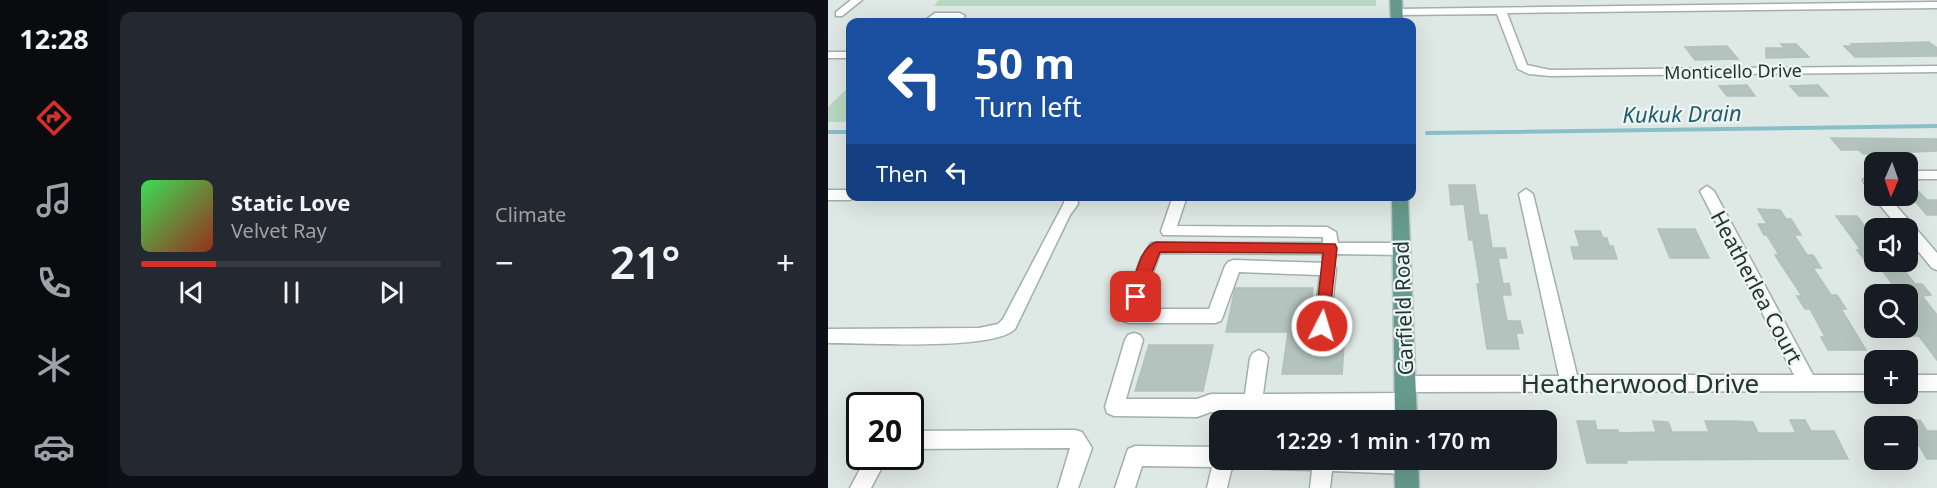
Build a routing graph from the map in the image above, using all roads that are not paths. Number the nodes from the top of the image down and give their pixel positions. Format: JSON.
{"nodes":[{"id":1,"x":842,"y":0,"type":"edge"},
{"id":2,"x":857,"y":0,"type":"edge"},
{"id":3,"x":1654,"y":4,"type":"edge"},
{"id":4,"x":1937,"y":5,"type":"edge"},
{"id":5,"x":1501,"y":11,"type":"junction"},
{"id":6,"x":1396,"y":12,"type":"edge"},
{"id":7,"x":933,"y":18,"type":"edge"},
{"id":8,"x":958,"y":18,"type":"edge"},
{"id":9,"x":828,"y":55,"type":"edge"},
{"id":10,"x":846,"y":55,"type":"edge"},
{"id":11,"x":846,"y":55,"type":"edge"},
{"id":12,"x":828,"y":62,"type":"edge"},
{"id":13,"x":1935,"y":71,"type":"edge"},
{"id":14,"x":1918,"y":175,"type":"edge"},
{"id":15,"x":1937,"y":175,"type":"edge"},
{"id":16,"x":1707,"y":191,"type":"dead end"},
{"id":17,"x":1526,"y":194,"type":"dead end"},
{"id":18,"x":828,"y":195,"type":"edge"},
{"id":19,"x":846,"y":195,"type":"edge"},
{"id":20,"x":1071,"y":201,"type":"edge"},
{"id":21,"x":1178,"y":201,"type":"edge"},
{"id":22,"x":1400,"y":201,"type":"edge"},
{"id":23,"x":1888,"y":206,"type":"edge"},
{"id":24,"x":1898,"y":218,"type":"edge"},
{"id":25,"x":1168,"y":231,"type":"junction"},
{"id":26,"x":1240,"y":232,"type":"junction"},
{"id":27,"x":1276,"y":240,"type":"junction"},
{"id":28,"x":1918,"y":242,"type":"edge"},
{"id":29,"x":1162,"y":247,"type":"junction"},
{"id":30,"x":1235,"y":247,"type":"junction"},
{"id":31,"x":1330,"y":248,"type":"junction"},
{"id":32,"x":1401,"y":249,"type":"junction"},
{"id":33,"x":1937,"y":264,"type":"edge"},
{"id":34,"x":1328,"y":269,"type":"junction"},
{"id":35,"x":1322,"y":326,"type":"dead end"},
{"id":36,"x":828,"y":336,"type":"edge"},
{"id":37,"x":1134,"y":340,"type":"dead end"},
{"id":38,"x":1259,"y":358,"type":"dead end"},
{"id":39,"x":1570,"y":383,"type":"junction"},
{"id":40,"x":1918,"y":383,"type":"edge"},
{"id":41,"x":1937,"y":383,"type":"edge"},
{"id":42,"x":1808,"y":384,"type":"junction"},
{"id":43,"x":1864,"y":384,"type":"edge"},
{"id":44,"x":1405,"y":402,"type":"edge"},
{"id":45,"x":1253,"y":403,"type":"junction"},
{"id":46,"x":924,"y":440,"type":"edge"},
{"id":47,"x":1209,"y":457,"type":"edge"},
{"id":48,"x":870,"y":470,"type":"edge"},
{"id":49,"x":1221,"y":470,"type":"edge"},
{"id":50,"x":1322,"y":470,"type":"edge"},
{"id":51,"x":1406,"y":470,"type":"edge"},
{"id":52,"x":860,"y":488,"type":"edge"},
{"id":53,"x":1068,"y":488,"type":"edge"},
{"id":54,"x":1125,"y":488,"type":"edge"},
{"id":55,"x":1217,"y":488,"type":"edge"},
{"id":56,"x":1320,"y":488,"type":"edge"},
{"id":57,"x":1407,"y":488,"type":"edge"}],
"edges":[{"from":1,"to":2,"type":"street"},
{"from":3,"to":4,"type":"street"},
{"from":3,"to":5,"type":"street"},
{"from":5,"to":6,"type":"street"},
{"from":5,"to":13,"type":"street","name":"Monticello Drive"},
{"from":7,"to":8,"type":"street"},
{"from":9,"to":10,"type":"street"},
{"from":11,"to":12,"type":"street"},
{"from":14,"to":15,"type":"street"},
{"from":16,"to":42,"type":"street","name":"Heatherlea Court"},
{"from":17,"to":39,"type":"street"},
{"from":18,"to":19,"type":"street"},
{"from":20,"to":36,"type":"street"},
{"from":21,"to":25,"type":"street"},
{"from":22,"to":32,"type":"main road","name":"Garfield Road"},
{"from":23,"to":24,"type":"street"},
{"from":25,"to":26,"type":"street"},
{"from":25,"to":29,"type":"street"},
{"from":26,"to":27,"type":"street"},
{"from":26,"to":30,"type":"street"},
{"from":27,"to":30,"type":"street"},
{"from":27,"to":31,"type":"street"},
{"from":28,"to":33,"type":"street"},
{"from":29,"to":30,"type":"street"},
{"from":29,"to":34,"type":"street"},
{"from":31,"to":32,"type":"street"},
{"from":31,"to":34,"type":"street"},
{"from":32,"to":44,"type":"main road","name":"Garfield Road"},
{"from":34,"to":35,"type":"street"},
{"from":37,"to":45,"type":"street","name":"Heatherwood Drive"},
{"from":38,"to":45,"type":"street"},
{"from":39,"to":42,"type":"street","name":"Heatherwood Drive"},
{"from":39,"to":44,"type":"street","name":"Heatherwood Drive"},
{"from":40,"to":41,"type":"street"},
{"from":42,"to":43,"type":"street","name":"Heatherwood Drive"},
{"from":44,"to":45,"type":"street","name":"Heatherwood Drive"},
{"from":46,"to":53,"type":"street"},
{"from":47,"to":54,"type":"street"},
{"from":48,"to":52,"type":"street"},
{"from":49,"to":55,"type":"street"},
{"from":50,"to":56,"type":"street"},
{"from":51,"to":57,"type":"main road"}]}
